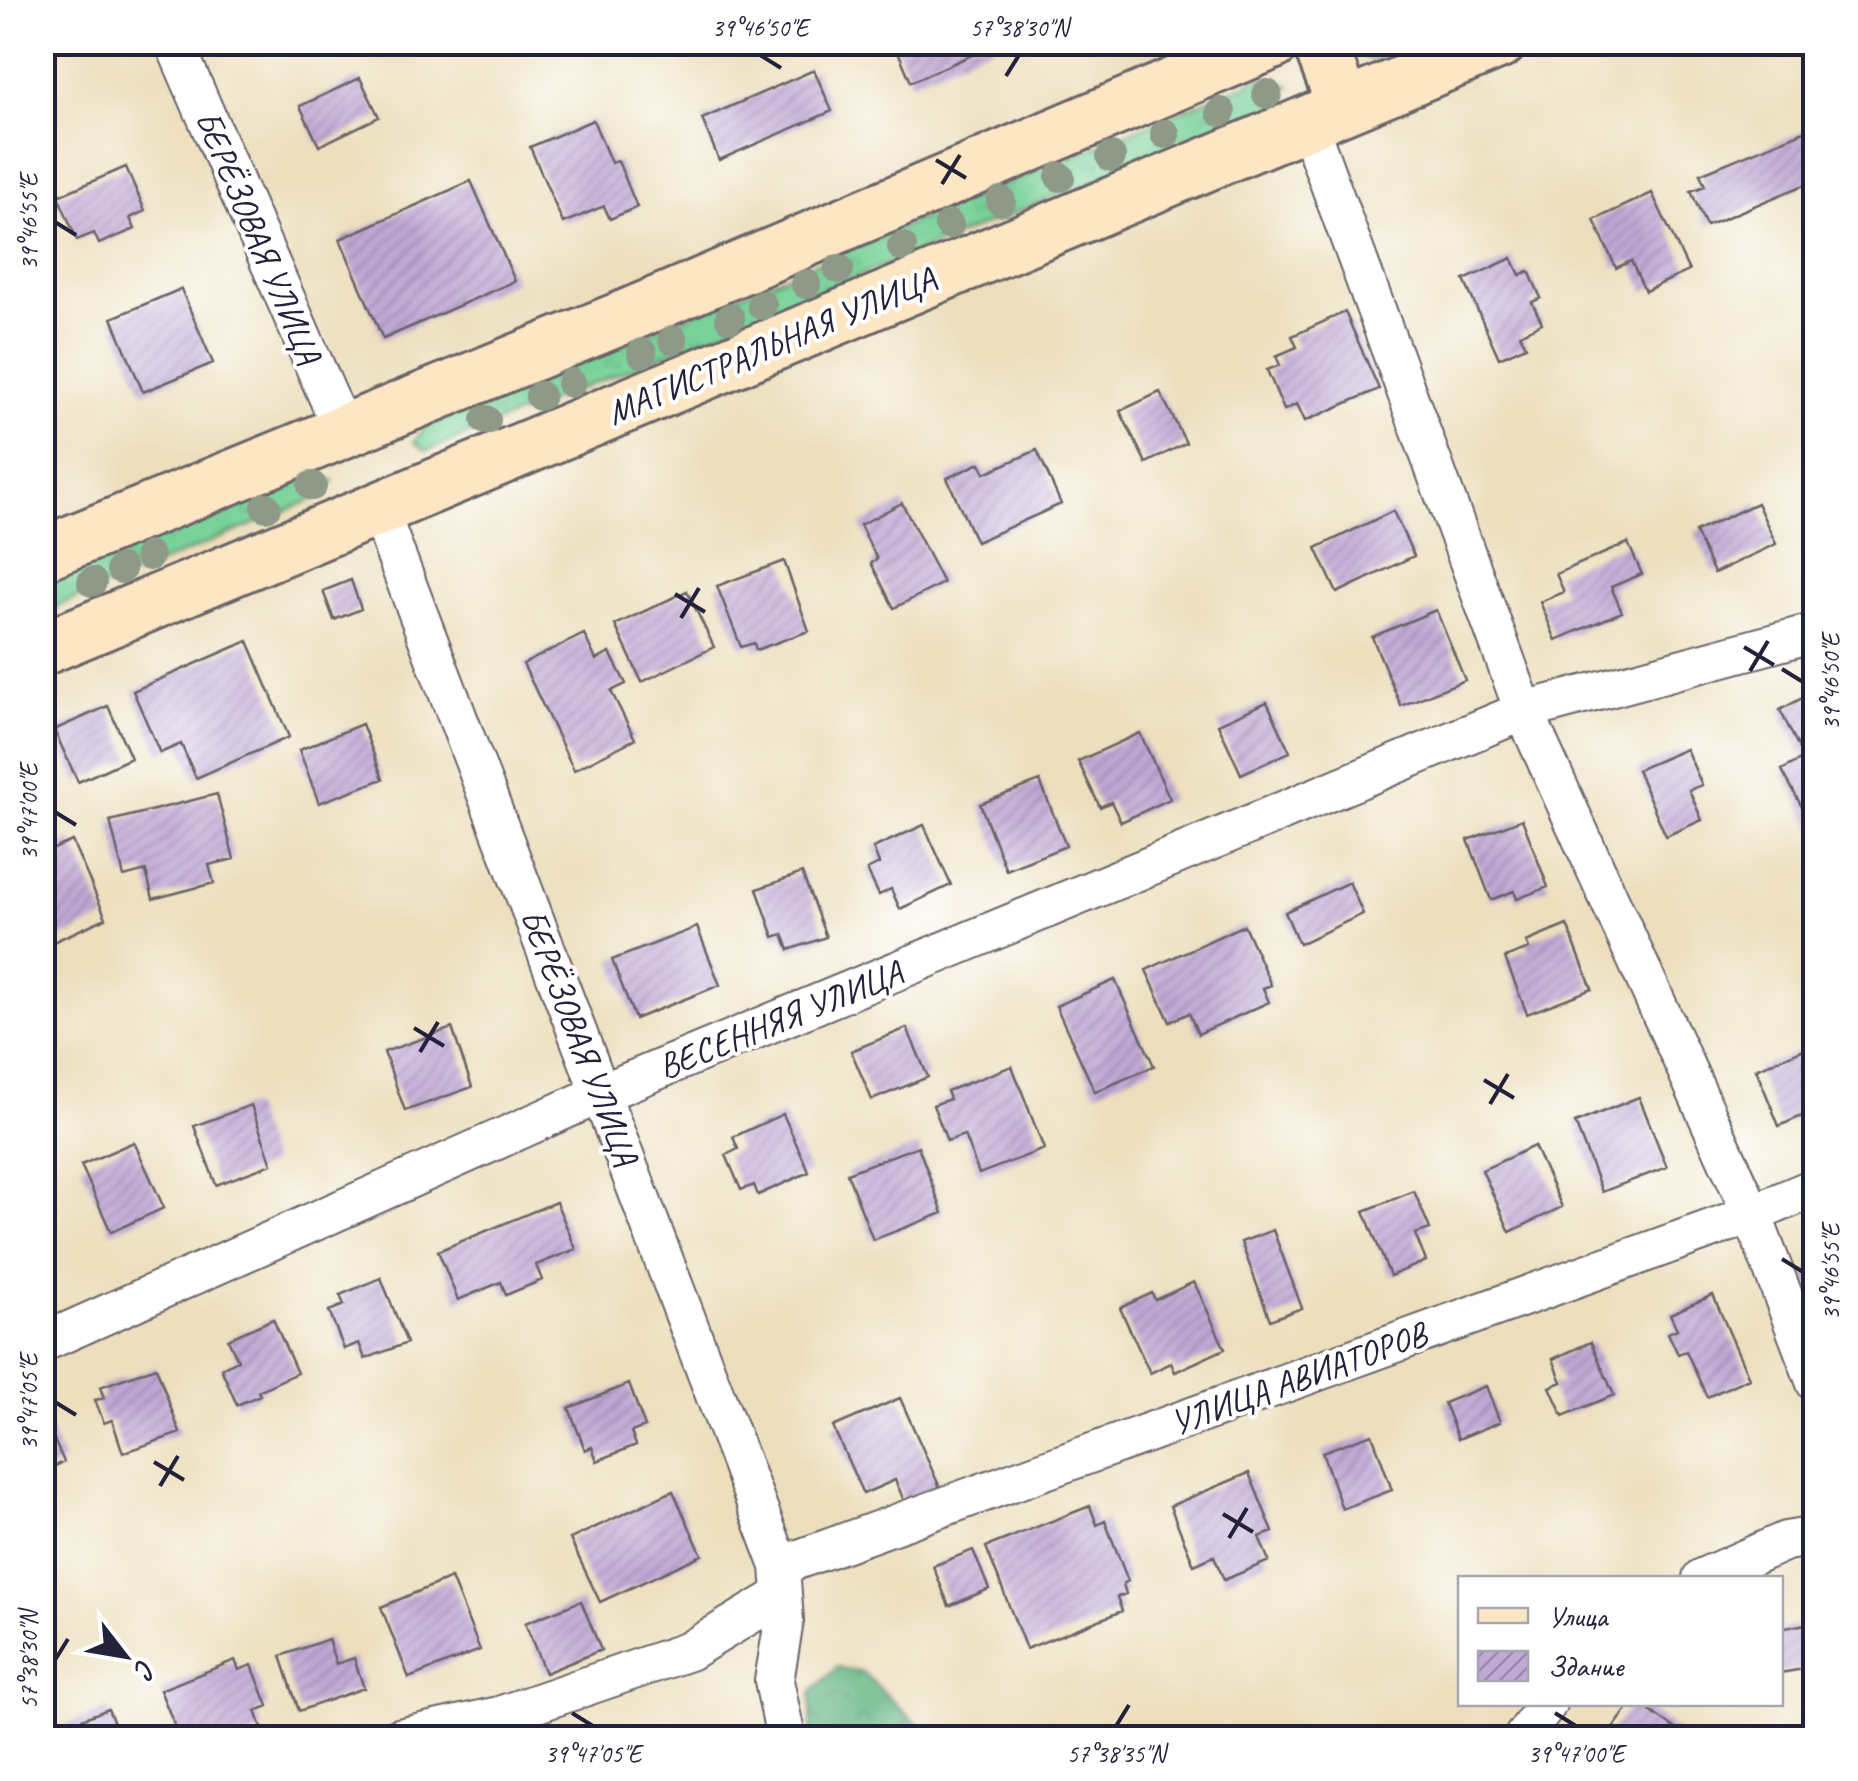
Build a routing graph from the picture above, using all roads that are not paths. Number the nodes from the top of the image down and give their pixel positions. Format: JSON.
{"nodes":[{"id":1,"x":174,"y":42,"type":"edge"},
{"id":2,"x":1274,"y":42,"type":"edge"},
{"id":3,"x":1319,"y":42,"type":"edge"},
{"id":4,"x":1500,"y":42,"type":"edge"},
{"id":5,"x":1325,"y":114,"type":"junction"},
{"id":6,"x":343,"y":431,"type":"junction"},
{"id":7,"x":378,"y":508,"type":"junction"},
{"id":8,"x":42,"y":554,"type":"edge"},
{"id":9,"x":1816,"y":632,"type":"edge"},
{"id":10,"x":42,"y":650,"type":"edge"},
{"id":11,"x":1524,"y":712,"type":"junction"},
{"id":12,"x":602,"y":1093,"type":"junction"},
{"id":13,"x":1816,"y":1187,"type":"edge"},
{"id":14,"x":1752,"y":1214,"type":"junction"},
{"id":15,"x":42,"y":1343,"type":"edge"},
{"id":16,"x":1816,"y":1383,"type":"edge"},
{"id":17,"x":1816,"y":1536,"type":"edge"},
{"id":18,"x":1707,"y":1576,"type":"edge"},
{"id":19,"x":781,"y":1581,"type":"junction"},
{"id":20,"x":1546,"y":1706,"type":"edge"},
{"id":21,"x":398,"y":1738,"type":"edge"},
{"id":22,"x":786,"y":1738,"type":"edge"},
{"id":23,"x":1523,"y":1738,"type":"edge"}],
"edges":[{"from":1,"to":6,"type":"street","name":"БЕРЁЗОВАЯ УЛИЦА"},
{"from":2,"to":6,"type":"main road"},
{"from":3,"to":5,"type":"main road"},
{"from":4,"to":5,"type":"main road","name":"МАГИСТРАЛЬНАЯ УЛИЦА"},
{"from":5,"to":7,"type":"main road","name":"МАГИСТРАЛЬНАЯ УЛИЦА"},
{"from":5,"to":11,"type":"street"},
{"from":6,"to":7,"type":"main road"},
{"from":6,"to":8,"type":"main road"},
{"from":7,"to":10,"type":"main road","name":"МАГИСТРАЛЬНАЯ УЛИЦА"},
{"from":7,"to":12,"type":"street","name":"БЕРЁЗОВАЯ УЛИЦА"},
{"from":9,"to":11,"type":"street","name":"ВЕСЕННЯЯ УЛИЦА"},
{"from":11,"to":12,"type":"street","name":"ВЕСЕННЯЯ УЛИЦА"},
{"from":11,"to":14,"type":"street"},
{"from":12,"to":15,"type":"street","name":"ВЕСЕННЯЯ УЛИЦА"},
{"from":12,"to":19,"type":"street","name":"БЕРЁЗОВАЯ УЛИЦА"},
{"from":13,"to":14,"type":"street","name":"УЛИЦА АВИАТОРОВ"},
{"from":14,"to":16,"type":"street"},
{"from":14,"to":19,"type":"street","name":"УЛИЦА АВИАТОРОВ"},
{"from":17,"to":18,"type":"street"},
{"from":19,"to":21,"type":"street","name":"УЛИЦА АВИАТОРОВ"},
{"from":19,"to":22,"type":"street"},
{"from":20,"to":23,"type":"street"}]}
